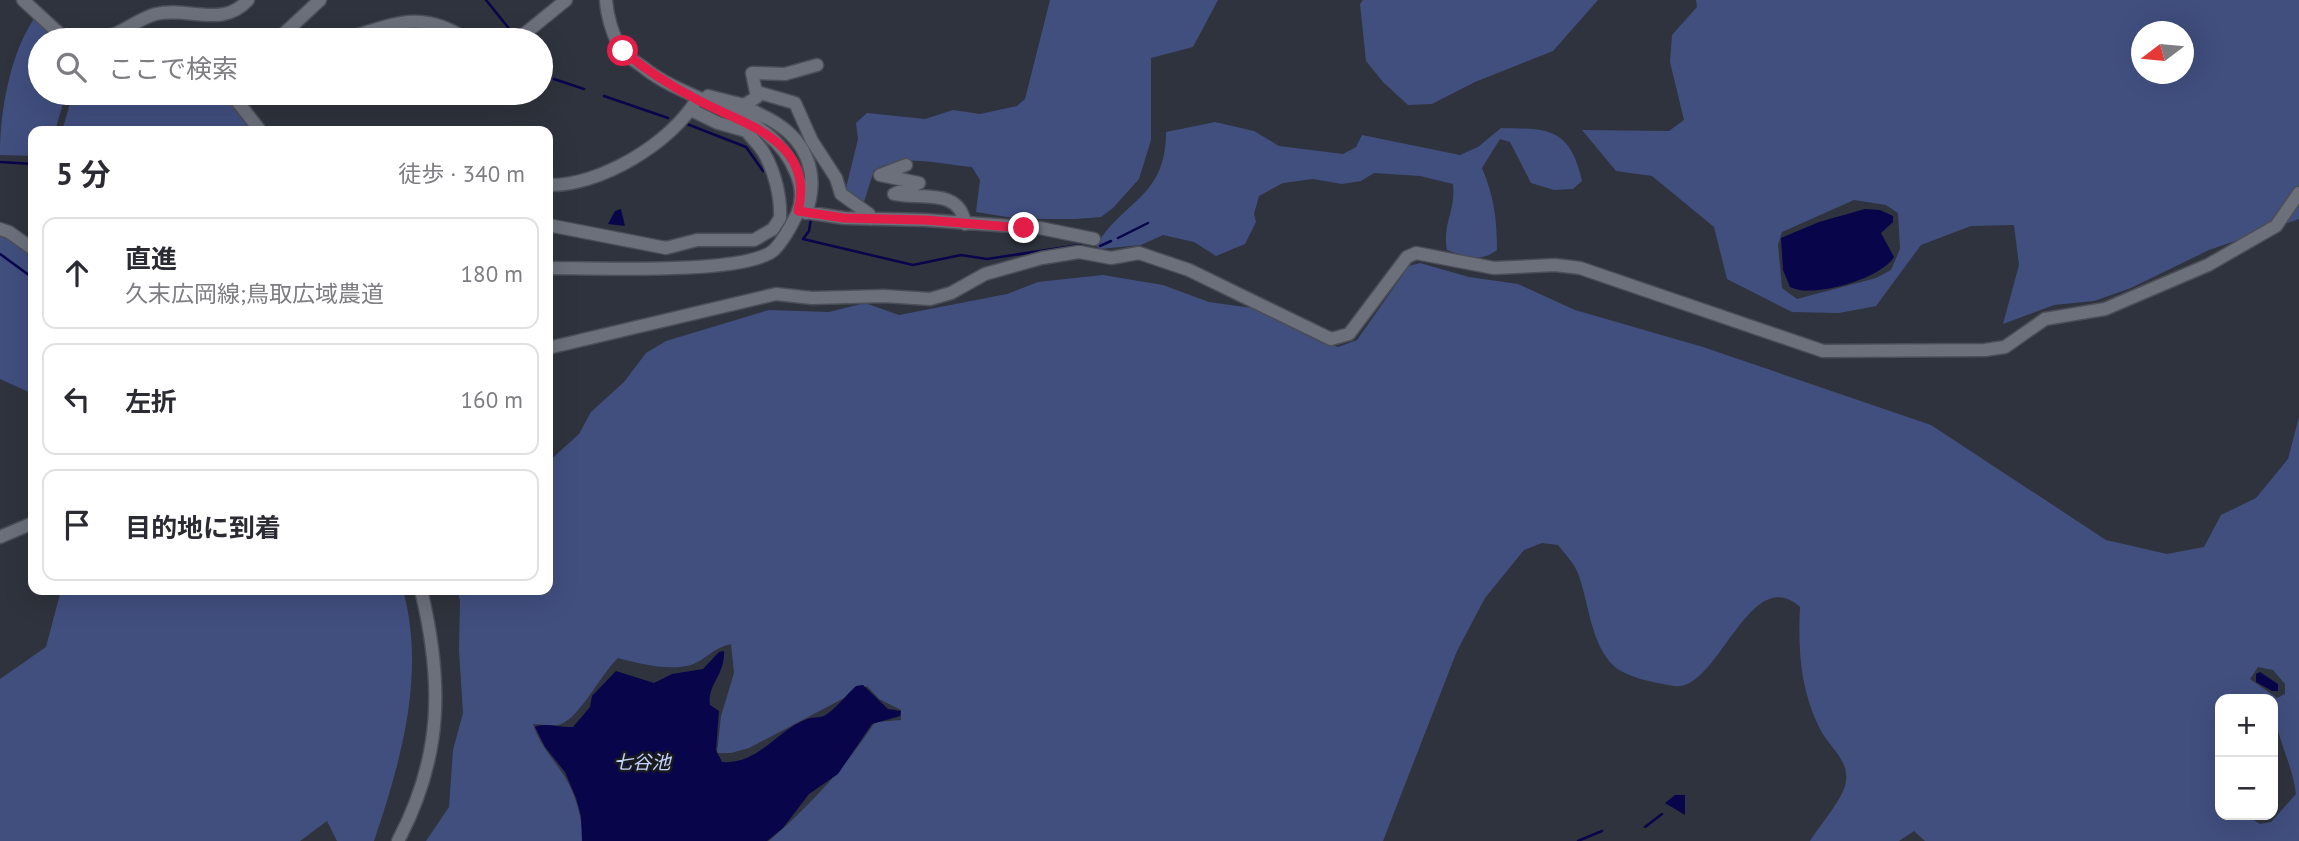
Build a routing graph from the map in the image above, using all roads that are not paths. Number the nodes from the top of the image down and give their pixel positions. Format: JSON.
{"nodes":[{"id":1,"x":23,"y":0,"type":"edge"},
{"id":2,"x":248,"y":0,"type":"edge"},
{"id":3,"x":320,"y":0,"type":"edge"},
{"id":4,"x":566,"y":0,"type":"edge"},
{"id":5,"x":606,"y":0,"type":"edge"},
{"id":6,"x":53,"y":28,"type":"edge"},
{"id":7,"x":126,"y":28,"type":"edge"},
{"id":8,"x":290,"y":28,"type":"edge"},
{"id":9,"x":387,"y":28,"type":"edge"},
{"id":10,"x":444,"y":28,"type":"edge"},
{"id":11,"x":532,"y":28,"type":"edge"},
{"id":12,"x":817,"y":65,"type":"dead end"},
{"id":13,"x":757,"y":92,"type":"junction"},
{"id":14,"x":699,"y":102,"type":"junction"},
{"id":15,"x":240,"y":105,"type":"edge"},
{"id":16,"x":742,"y":117,"type":"junction"},
{"id":17,"x":257,"y":126,"type":"edge"},
{"id":18,"x":906,"y":165,"type":"dead end"},
{"id":19,"x":553,"y":185,"type":"edge"},
{"id":20,"x":2299,"y":193,"type":"edge"},
{"id":21,"x":802,"y":212,"type":"junction"},
{"id":22,"x":871,"y":219,"type":"junction"},
{"id":23,"x":965,"y":224,"type":"junction"},
{"id":24,"x":553,"y":226,"type":"edge"},
{"id":25,"x":0,"y":229,"type":"edge"},
{"id":26,"x":1094,"y":239,"type":"dead end"},
{"id":27,"x":28,"y":245,"type":"edge"},
{"id":28,"x":553,"y":268,"type":"edge"},
{"id":29,"x":553,"y":347,"type":"edge"},
{"id":30,"x":28,"y":525,"type":"edge"},
{"id":31,"x":0,"y":537,"type":"edge"},
{"id":32,"x":422,"y":595,"type":"edge"},
{"id":33,"x":398,"y":841,"type":"edge"}],
"edges":[{"from":1,"to":6,"type":"street"},
{"from":2,"to":7,"type":"street"},
{"from":3,"to":8,"type":"street"},
{"from":4,"to":11,"type":"street"},
{"from":5,"to":14,"type":"street"},
{"from":9,"to":10,"type":"street"},
{"from":12,"to":13,"type":"street"},
{"from":13,"to":16,"type":"street"},
{"from":13,"to":22,"type":"street"},
{"from":14,"to":16,"type":"street"},
{"from":14,"to":19,"type":"street"},
{"from":15,"to":17,"type":"street"},
{"from":16,"to":21,"type":"street"},
{"from":16,"to":24,"type":"street"},
{"from":18,"to":23,"type":"street"},
{"from":20,"to":29,"type":"street"},
{"from":21,"to":22,"type":"street"},
{"from":21,"to":28,"type":"street"},
{"from":22,"to":23,"type":"street"},
{"from":23,"to":26,"type":"street"},
{"from":25,"to":27,"type":"street"},
{"from":30,"to":31,"type":"street"},
{"from":32,"to":33,"type":"street"}]}
